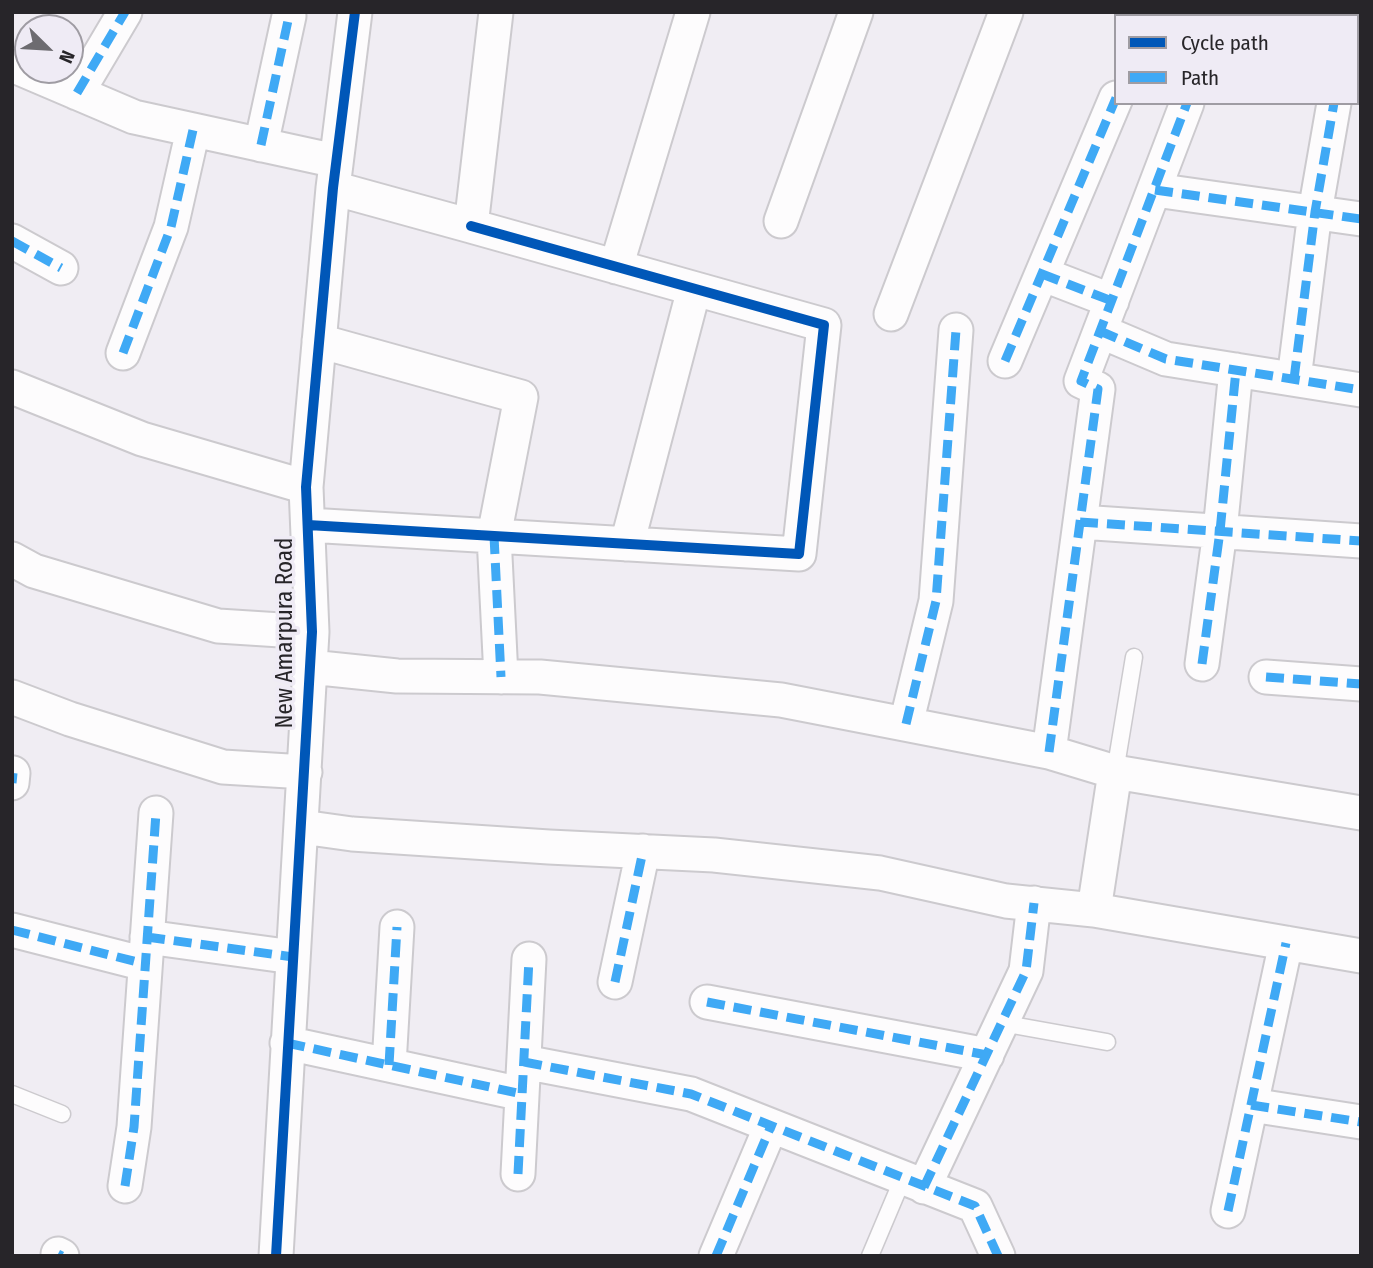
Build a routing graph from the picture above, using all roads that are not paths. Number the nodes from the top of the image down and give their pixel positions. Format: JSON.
{"nodes":[{"id":1,"x":125,"y":12,"type":"edge"},
{"id":2,"x":355,"y":12,"type":"edge"},
{"id":3,"x":496,"y":12,"type":"edge"},
{"id":4,"x":693,"y":12,"type":"edge"},
{"id":5,"x":856,"y":12,"type":"edge"},
{"id":6,"x":1006,"y":12,"type":"edge"},
{"id":7,"x":289,"y":16,"type":"dead end"},
{"id":8,"x":12,"y":65,"type":"edge"},
{"id":9,"x":77,"y":93,"type":"junction"},
{"id":10,"x":1114,"y":103,"type":"edge"},
{"id":11,"x":1185,"y":105,"type":"edge"},
{"id":12,"x":1334,"y":105,"type":"edge"},
{"id":13,"x":193,"y":130,"type":"junction"},
{"id":14,"x":261,"y":145,"type":"junction"},
{"id":15,"x":334,"y":174,"type":"junction"},
{"id":16,"x":1155,"y":190,"type":"junction"},
{"id":17,"x":1315,"y":212,"type":"junction"},
{"id":18,"x":1361,"y":219,"type":"edge"},
{"id":19,"x":781,"y":221,"type":"dead end"},
{"id":20,"x":471,"y":226,"type":"junction"},
{"id":21,"x":12,"y":241,"type":"edge"},
{"id":22,"x":616,"y":267,"type":"junction"},
{"id":23,"x":61,"y":268,"type":"dead end"},
{"id":24,"x":1042,"y":274,"type":"junction"},
{"id":25,"x":694,"y":289,"type":"junction"},
{"id":26,"x":891,"y":314,"type":"dead end"},
{"id":27,"x":1106,"y":316,"type":"junction"},
{"id":28,"x":956,"y":330,"type":"dead end"},
{"id":29,"x":319,"y":341,"type":"junction"},
{"id":30,"x":122,"y":353,"type":"dead end"},
{"id":31,"x":1005,"y":361,"type":"dead end"},
{"id":32,"x":1236,"y":370,"type":"junction"},
{"id":33,"x":1294,"y":379,"type":"junction"},
{"id":34,"x":12,"y":387,"type":"edge"},
{"id":35,"x":1361,"y":390,"type":"edge"},
{"id":36,"x":306,"y":487,"type":"junction"},
{"id":37,"x":1080,"y":522,"type":"junction"},
{"id":38,"x":308,"y":525,"type":"junction"},
{"id":39,"x":1220,"y":531,"type":"junction"},
{"id":40,"x":494,"y":536,"type":"junction"},
{"id":41,"x":1361,"y":541,"type":"edge"},
{"id":42,"x":627,"y":544,"type":"junction"},
{"id":43,"x":12,"y":559,"type":"edge"},
{"id":44,"x":312,"y":632,"type":"junction"},
{"id":45,"x":1134,"y":657,"type":"dead end"},
{"id":46,"x":1202,"y":664,"type":"dead end"},
{"id":47,"x":310,"y":667,"type":"junction"},
{"id":48,"x":500,"y":677,"type":"junction"},
{"id":49,"x":1265,"y":677,"type":"dead end"},
{"id":50,"x":1361,"y":684,"type":"edge"},
{"id":51,"x":12,"y":697,"type":"edge"},
{"id":52,"x":906,"y":724,"type":"junction"},
{"id":53,"x":1049,"y":752,"type":"junction"},
{"id":54,"x":305,"y":772,"type":"junction"},
{"id":55,"x":1115,"y":772,"type":"junction"},
{"id":56,"x":156,"y":813,"type":"dead end"},
{"id":57,"x":1361,"y":813,"type":"edge"},
{"id":58,"x":302,"y":827,"type":"junction"},
{"id":59,"x":643,"y":851,"type":"junction"},
{"id":60,"x":1034,"y":903,"type":"junction"},
{"id":61,"x":1094,"y":910,"type":"junction"},
{"id":62,"x":397,"y":927,"type":"dead end"},
{"id":63,"x":12,"y":930,"type":"edge"},
{"id":64,"x":1286,"y":943,"type":"junction"},
{"id":65,"x":146,"y":950,"type":"junction"},
{"id":66,"x":1361,"y":956,"type":"edge"},
{"id":67,"x":293,"y":957,"type":"junction"},
{"id":68,"x":529,"y":959,"type":"dead end"},
{"id":69,"x":615,"y":982,"type":"dead end"},
{"id":70,"x":707,"y":1002,"type":"dead end"},
{"id":71,"x":1002,"y":1023,"type":"junction"},
{"id":72,"x":1107,"y":1042,"type":"dead end"},
{"id":73,"x":287,"y":1043,"type":"junction"},
{"id":74,"x":987,"y":1055,"type":"junction"},
{"id":75,"x":389,"y":1065,"type":"junction"},
{"id":76,"x":523,"y":1078,"type":"junction"},
{"id":77,"x":12,"y":1094,"type":"edge"},
{"id":78,"x":1251,"y":1105,"type":"junction"},
{"id":79,"x":62,"y":1114,"type":"dead end"},
{"id":80,"x":1361,"y":1122,"type":"edge"},
{"id":81,"x":771,"y":1126,"type":"junction"},
{"id":82,"x":517,"y":1174,"type":"dead end"},
{"id":83,"x":913,"y":1182,"type":"junction"},
{"id":84,"x":125,"y":1186,"type":"dead end"},
{"id":85,"x":1228,"y":1212,"type":"dead end"},
{"id":86,"x":276,"y":1256,"type":"edge"},
{"id":87,"x":716,"y":1256,"type":"edge"},
{"id":88,"x":870,"y":1256,"type":"edge"},
{"id":89,"x":998,"y":1256,"type":"edge"}],
"edges":[{"from":1,"to":9,"type":"street"},
{"from":2,"to":15,"type":"street","name":"New Amarpura Road"},
{"from":3,"to":20,"type":"street"},
{"from":4,"to":22,"type":"street"},
{"from":5,"to":19,"type":"street"},
{"from":6,"to":26,"type":"street"},
{"from":7,"to":14,"type":"street"},
{"from":8,"to":9,"type":"street"},
{"from":9,"to":13,"type":"street"},
{"from":10,"to":24,"type":"street"},
{"from":11,"to":16,"type":"street"},
{"from":12,"to":17,"type":"street"},
{"from":13,"to":14,"type":"street"},
{"from":13,"to":30,"type":"street"},
{"from":14,"to":15,"type":"street"},
{"from":15,"to":20,"type":"street"},
{"from":15,"to":29,"type":"street","name":"New Amarpura Road"},
{"from":16,"to":17,"type":"street"},
{"from":16,"to":27,"type":"street"},
{"from":17,"to":18,"type":"street"},
{"from":17,"to":33,"type":"street"},
{"from":20,"to":22,"type":"street"},
{"from":21,"to":23,"type":"street"},
{"from":22,"to":25,"type":"street"},
{"from":24,"to":27,"type":"street"},
{"from":24,"to":31,"type":"street"},
{"from":25,"to":42,"type":"street"},
{"from":25,"to":42,"type":"street"},
{"from":27,"to":32,"type":"street"},
{"from":27,"to":37,"type":"street"},
{"from":28,"to":52,"type":"street"},
{"from":29,"to":36,"type":"street","name":"New Amarpura Road"},
{"from":29,"to":40,"type":"street"},
{"from":32,"to":33,"type":"street"},
{"from":32,"to":39,"type":"street"},
{"from":33,"to":35,"type":"street"},
{"from":34,"to":36,"type":"street"},
{"from":36,"to":38,"type":"street","name":"New Amarpura Road"},
{"from":37,"to":39,"type":"street"},
{"from":37,"to":53,"type":"street"},
{"from":38,"to":40,"type":"street"},
{"from":38,"to":44,"type":"street","name":"New Amarpura Road"},
{"from":39,"to":41,"type":"street"},
{"from":39,"to":46,"type":"street"},
{"from":40,"to":42,"type":"street"},
{"from":40,"to":48,"type":"street"},
{"from":43,"to":44,"type":"street"},
{"from":44,"to":47,"type":"street","name":"New Amarpura Road"},
{"from":45,"to":55,"type":"lane"},
{"from":47,"to":48,"type":"street"},
{"from":47,"to":54,"type":"street","name":"New Amarpura Road"},
{"from":48,"to":52,"type":"street"},
{"from":49,"to":50,"type":"street"},
{"from":51,"to":54,"type":"street"},
{"from":52,"to":53,"type":"street"},
{"from":53,"to":55,"type":"street"},
{"from":54,"to":58,"type":"street","name":"New Amarpura Road"},
{"from":55,"to":57,"type":"street"},
{"from":55,"to":61,"type":"street"},
{"from":56,"to":65,"type":"street"},
{"from":58,"to":59,"type":"street"},
{"from":58,"to":67,"type":"street","name":"New Amarpura Road"},
{"from":59,"to":60,"type":"street"},
{"from":59,"to":69,"type":"street"},
{"from":60,"to":61,"type":"street"},
{"from":60,"to":71,"type":"street"},
{"from":61,"to":64,"type":"street"},
{"from":62,"to":75,"type":"street"},
{"from":63,"to":65,"type":"street"},
{"from":64,"to":66,"type":"street"},
{"from":64,"to":78,"type":"street"},
{"from":65,"to":67,"type":"street"},
{"from":65,"to":84,"type":"street"},
{"from":67,"to":73,"type":"street","name":"New Amarpura Road"},
{"from":68,"to":76,"type":"street"},
{"from":70,"to":74,"type":"street"},
{"from":71,"to":72,"type":"lane"},
{"from":71,"to":74,"type":"street"},
{"from":73,"to":75,"type":"street"},
{"from":73,"to":86,"type":"street","name":"New Amarpura Road"},
{"from":74,"to":83,"type":"street"},
{"from":75,"to":76,"type":"street"},
{"from":76,"to":81,"type":"street"},
{"from":76,"to":82,"type":"street"},
{"from":77,"to":79,"type":"lane"},
{"from":78,"to":80,"type":"street"},
{"from":78,"to":85,"type":"street"},
{"from":81,"to":83,"type":"street"},
{"from":81,"to":87,"type":"street"},
{"from":83,"to":88,"type":"lane"},
{"from":83,"to":89,"type":"street"}]}
